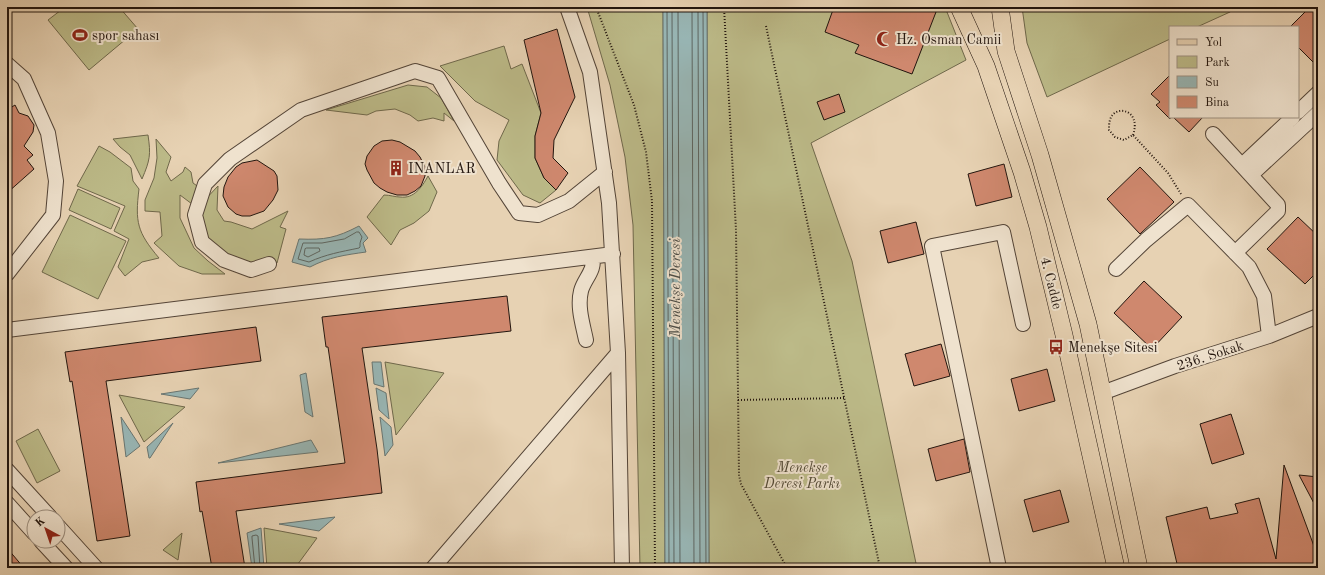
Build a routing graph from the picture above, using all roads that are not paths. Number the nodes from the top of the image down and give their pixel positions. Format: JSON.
{"nodes":[{"id":1,"x":568,"y":7,"type":"edge"},
{"id":2,"x":959,"y":7,"type":"edge"},
{"id":3,"x":1000,"y":7,"type":"edge"},
{"id":4,"x":7,"y":64,"type":"edge"},
{"id":5,"x":1318,"y":93,"type":"edge"},
{"id":6,"x":1299,"y":111,"type":"edge"},
{"id":7,"x":1318,"y":113,"type":"edge"},
{"id":8,"x":1291,"y":118,"type":"edge"},
{"id":9,"x":1213,"y":134,"type":"dead end"},
{"id":10,"x":1246,"y":170,"type":"junction"},
{"id":11,"x":605,"y":172,"type":"junction"},
{"id":12,"x":1235,"y":253,"type":"junction"},
{"id":13,"x":613,"y":254,"type":"junction"},
{"id":14,"x":592,"y":257,"type":"junction"},
{"id":15,"x":269,"y":264,"type":"dead end"},
{"id":16,"x":1116,"y":269,"type":"dead end"},
{"id":17,"x":7,"y":274,"type":"edge"},
{"id":18,"x":1318,"y":316,"type":"edge"},
{"id":19,"x":1023,"y":324,"type":"dead end"},
{"id":20,"x":7,"y":330,"type":"edge"},
{"id":21,"x":1269,"y":336,"type":"junction"},
{"id":22,"x":586,"y":340,"type":"dead end"},
{"id":23,"x":618,"y":353,"type":"junction"},
{"id":24,"x":1102,"y":393,"type":"junction"},
{"id":25,"x":7,"y":470,"type":"edge"},
{"id":26,"x":7,"y":503,"type":"edge"},
{"id":27,"x":43,"y":509,"type":"edge"},
{"id":28,"x":26,"y":524,"type":"edge"},
{"id":29,"x":66,"y":535,"type":"edge"},
{"id":30,"x":49,"y":549,"type":"edge"},
{"id":31,"x":66,"y":568,"type":"edge"},
{"id":32,"x":96,"y":568,"type":"edge"},
{"id":33,"x":433,"y":568,"type":"edge"},
{"id":34,"x":622,"y":568,"type":"edge"},
{"id":35,"x":999,"y":568,"type":"edge"},
{"id":36,"x":1116,"y":568,"type":"edge"},
{"id":37,"x":1139,"y":568,"type":"edge"}],
"edges":[{"from":1,"to":11,"type":"street"},
{"from":2,"to":36,"type":"main road","name":"4. Cadde"},
{"from":3,"to":24,"type":"main road","name":"4. Cadde"},
{"from":4,"to":17,"type":"street"},
{"from":5,"to":6,"type":"street"},
{"from":7,"to":10,"type":"street"},
{"from":8,"to":10,"type":"street"},
{"from":9,"to":10,"type":"street"},
{"from":10,"to":12,"type":"street"},
{"from":11,"to":13,"type":"street"},
{"from":11,"to":15,"type":"street"},
{"from":12,"to":16,"type":"street"},
{"from":12,"to":21,"type":"street"},
{"from":13,"to":14,"type":"street"},
{"from":13,"to":23,"type":"street"},
{"from":14,"to":20,"type":"street"},
{"from":14,"to":22,"type":"street"},
{"from":18,"to":21,"type":"street","name":"236. Sokak"},
{"from":19,"to":35,"type":"street"},
{"from":21,"to":24,"type":"street","name":"236. Sokak"},
{"from":23,"to":33,"type":"street"},
{"from":23,"to":34,"type":"street"},
{"from":24,"to":37,"type":"main road","name":"4. Cadde"},
{"from":25,"to":27,"type":"street"},
{"from":26,"to":28,"type":"street"},
{"from":29,"to":32,"type":"street"},
{"from":30,"to":31,"type":"street"}]}
